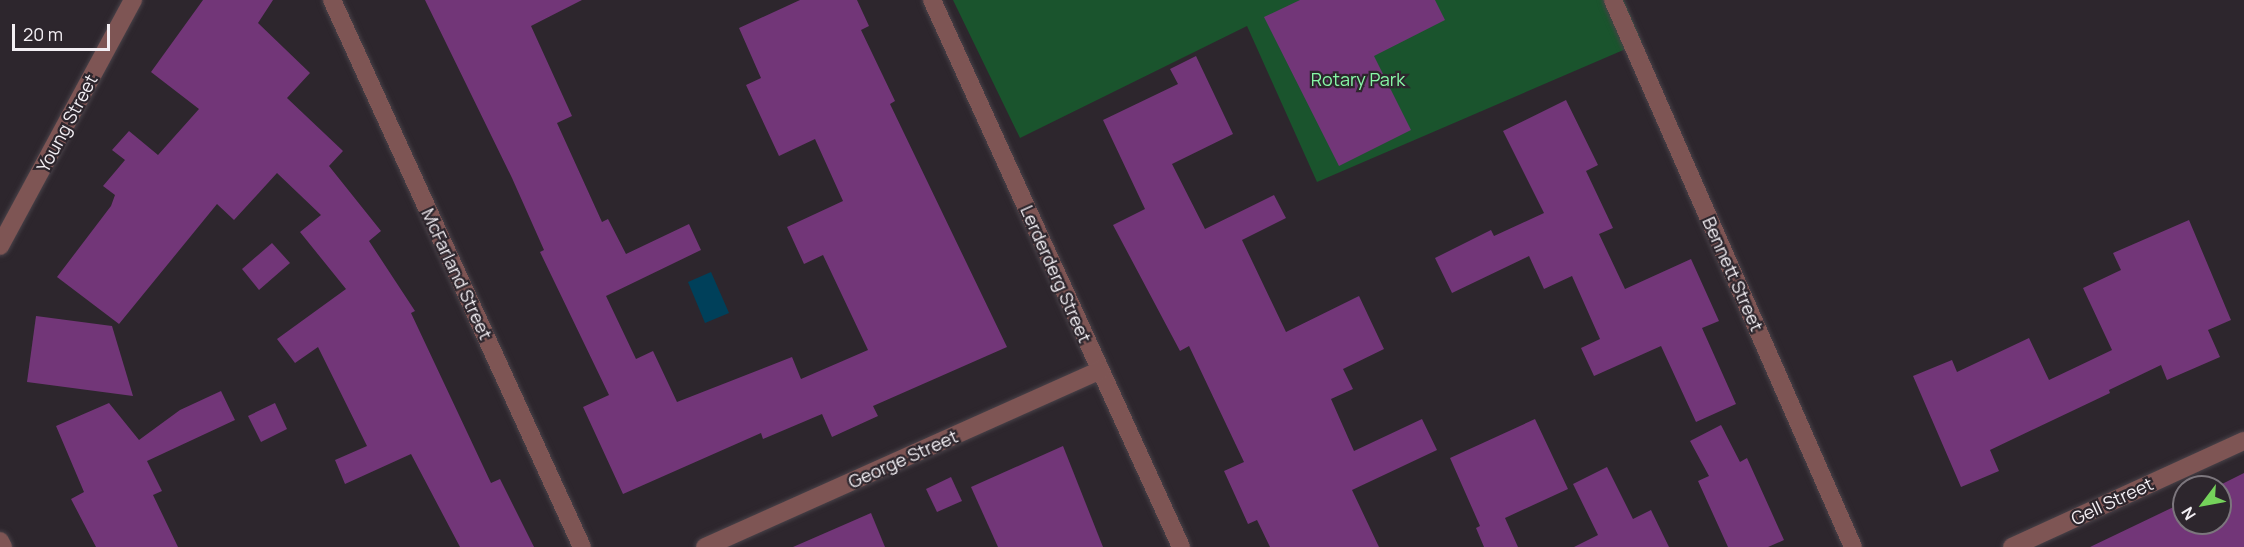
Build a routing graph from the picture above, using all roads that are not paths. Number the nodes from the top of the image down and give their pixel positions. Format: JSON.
{"nodes":[{"id":1,"x":133,"y":0,"type":"edge"},
{"id":2,"x":332,"y":0,"type":"edge"},
{"id":3,"x":932,"y":0,"type":"edge"},
{"id":4,"x":1613,"y":0,"type":"edge"},
{"id":5,"x":0,"y":246,"type":"edge"},
{"id":6,"x":1100,"y":370,"type":"junction"},
{"id":7,"x":2244,"y":441,"type":"edge"},
{"id":8,"x":0,"y":541,"type":"edge"},
{"id":9,"x":3,"y":547,"type":"edge"},
{"id":10,"x":582,"y":547,"type":"edge"},
{"id":11,"x":705,"y":547,"type":"edge"},
{"id":12,"x":1181,"y":547,"type":"edge"},
{"id":13,"x":1853,"y":547,"type":"edge"},
{"id":14,"x":2012,"y":547,"type":"edge"}],
"edges":[{"from":1,"to":5,"type":"street","name":"Young Street"},
{"from":2,"to":10,"type":"street","name":"McFarland Street"},
{"from":3,"to":6,"type":"street","name":"Lerderderg Street"},
{"from":4,"to":13,"type":"street","name":"Bennett Street"},
{"from":6,"to":11,"type":"street","name":"George Street"},
{"from":6,"to":12,"type":"street","name":"Lerderderg Street"},
{"from":7,"to":14,"type":"street","name":"Gell Street"},
{"from":8,"to":9,"type":"street"}]}
